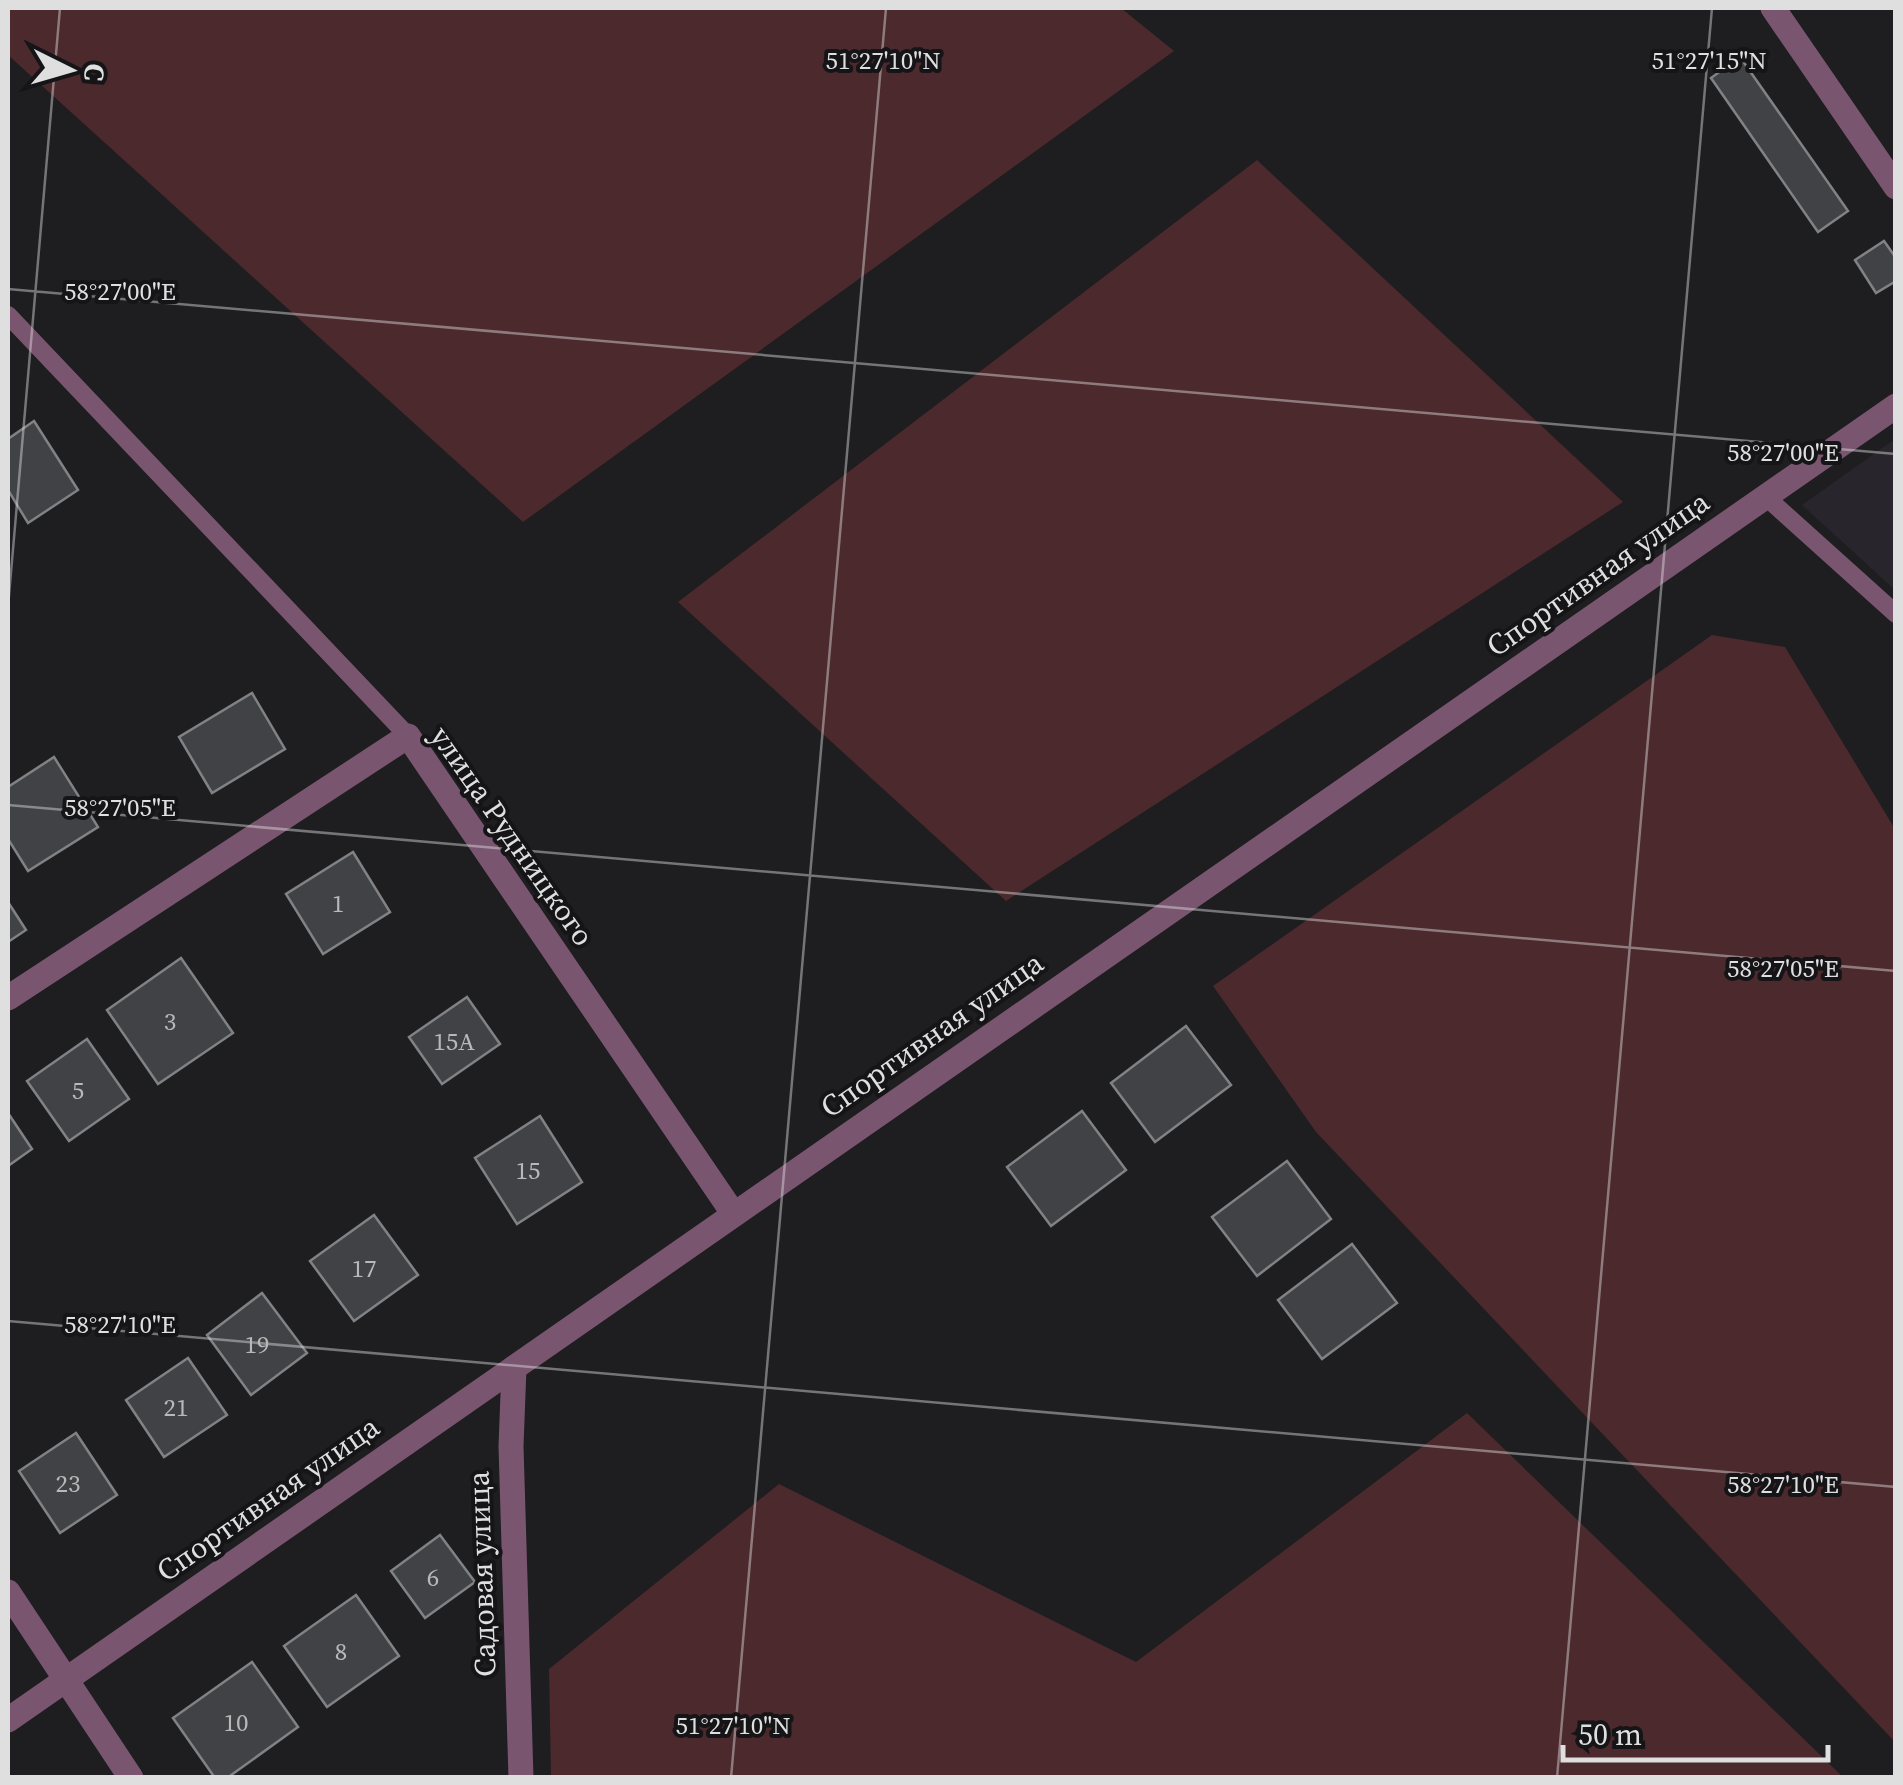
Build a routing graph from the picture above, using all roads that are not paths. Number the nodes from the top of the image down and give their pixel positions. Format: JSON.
{"nodes":[{"id":1,"x":1773,"y":8,"type":"edge"},
{"id":2,"x":1896,"y":187,"type":"edge"},
{"id":3,"x":8,"y":315,"type":"edge"},
{"id":4,"x":1896,"y":406,"type":"edge"},
{"id":5,"x":1766,"y":497,"type":"junction"},
{"id":6,"x":1896,"y":614,"type":"edge"},
{"id":7,"x":408,"y":736,"type":"junction"},
{"id":8,"x":8,"y":998,"type":"edge"},
{"id":9,"x":733,"y":1213,"type":"junction"},
{"id":10,"x":514,"y":1368,"type":"junction"},
{"id":11,"x":8,"y":1592,"type":"edge"},
{"id":12,"x":65,"y":1680,"type":"junction"},
{"id":13,"x":8,"y":1720,"type":"edge"},
{"id":14,"x":130,"y":1778,"type":"edge"},
{"id":15,"x":521,"y":1778,"type":"edge"}],
"edges":[{"from":1,"to":2,"type":"street"},
{"from":3,"to":7,"type":"lane"},
{"from":4,"to":5,"type":"street","name":"Спортивная улица"},
{"from":5,"to":6,"type":"lane"},
{"from":5,"to":9,"type":"street","name":"Спортивная улица"},
{"from":7,"to":8,"type":"street","name":"улица Рудницкого"},
{"from":7,"to":9,"type":"street","name":"улица Рудницкого"},
{"from":9,"to":10,"type":"street","name":"Спортивная улица"},
{"from":10,"to":12,"type":"street","name":"Спортивная улица"},
{"from":10,"to":15,"type":"street","name":"Садовая улица"},
{"from":11,"to":12,"type":"street"},
{"from":12,"to":13,"type":"street","name":"Спортивная улица"},
{"from":12,"to":14,"type":"street"}]}
